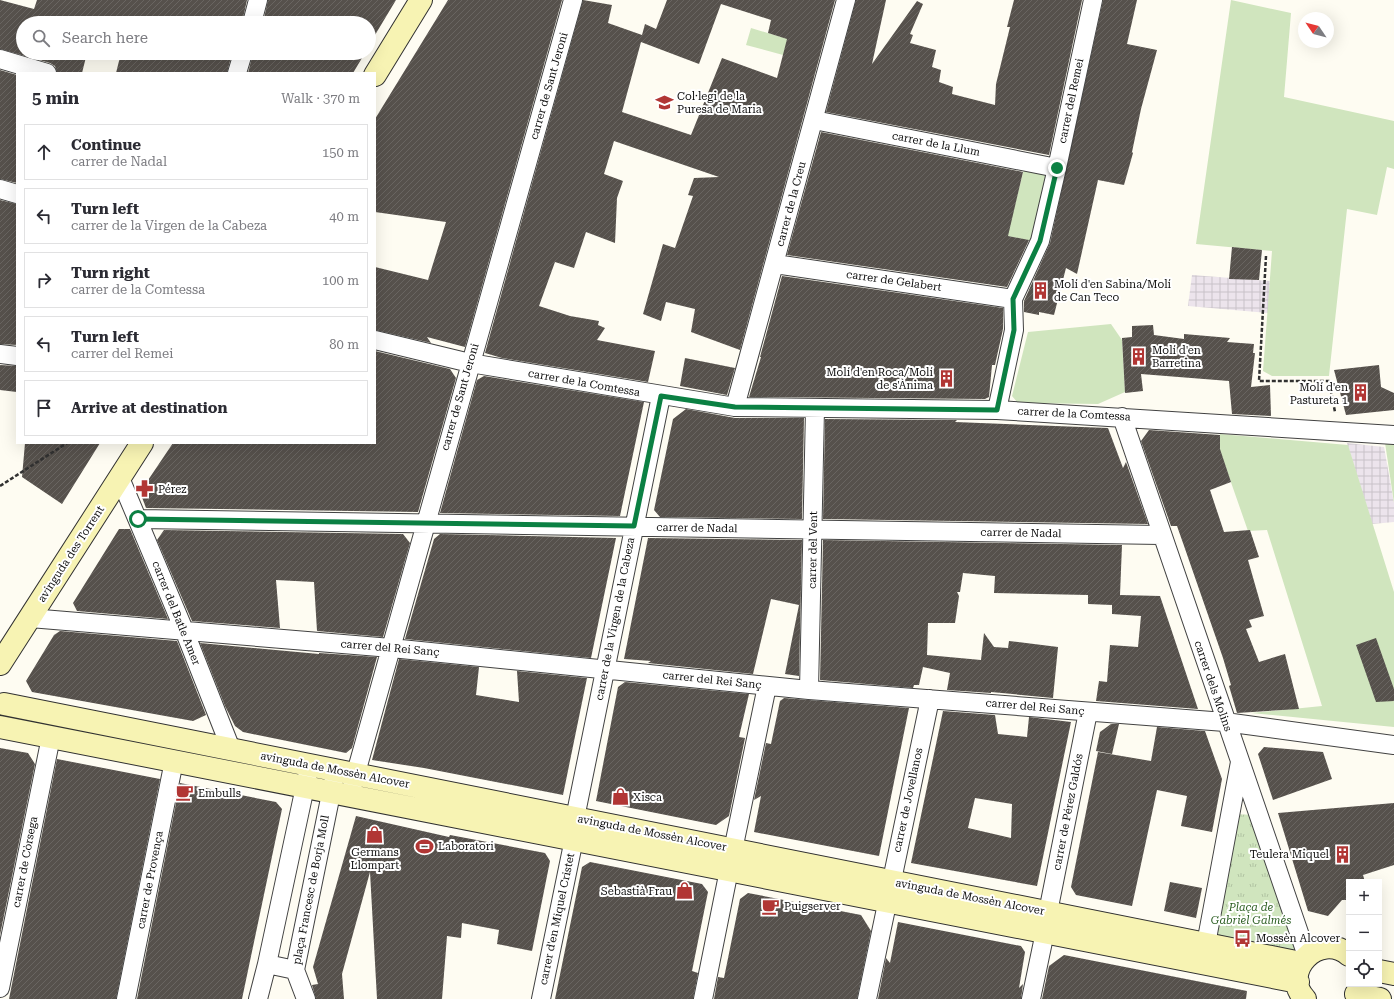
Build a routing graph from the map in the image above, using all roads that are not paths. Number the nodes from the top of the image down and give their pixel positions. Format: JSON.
{"nodes":[{"id":1,"x":258,"y":0,"type":"edge"},
{"id":2,"x":421,"y":0,"type":"edge"},
{"id":3,"x":573,"y":0,"type":"edge"},
{"id":4,"x":846,"y":0,"type":"edge"},
{"id":5,"x":1093,"y":0,"type":"edge"},
{"id":6,"x":254,"y":16,"type":"edge"},
{"id":7,"x":0,"y":59,"type":"edge"},
{"id":8,"x":241,"y":60,"type":"edge"},
{"id":9,"x":44,"y":72,"type":"edge"},
{"id":10,"x":237,"y":72,"type":"edge"},
{"id":11,"x":376,"y":74,"type":"edge"},
{"id":12,"x":814,"y":120,"type":"junction"},
{"id":13,"x":1057,"y":168,"type":"junction"},
{"id":14,"x":0,"y":188,"type":"edge"},
{"id":15,"x":16,"y":194,"type":"edge"},
{"id":16,"x":775,"y":264,"type":"junction"},
{"id":17,"x":1013,"y":299,"type":"junction"},
{"id":18,"x":376,"y":340,"type":"edge"},
{"id":19,"x":0,"y":354,"type":"edge"},
{"id":20,"x":16,"y":356,"type":"edge"},
{"id":21,"x":470,"y":363,"type":"junction"},
{"id":22,"x":661,"y":396,"type":"junction"},
{"id":23,"x":735,"y":407,"type":"junction"},
{"id":24,"x":815,"y":409,"type":"junction"},
{"id":25,"x":997,"y":410,"type":"junction"},
{"id":26,"x":1122,"y":416,"type":"junction"},
{"id":27,"x":1394,"y":435,"type":"edge"},
{"id":28,"x":141,"y":444,"type":"edge"},
{"id":29,"x":120,"y":478,"type":"junction"},
{"id":30,"x":138,"y":519,"type":"junction"},
{"id":31,"x":425,"y":524,"type":"junction"},
{"id":32,"x":634,"y":526,"type":"junction"},
{"id":33,"x":813,"y":530,"type":"junction"},
{"id":34,"x":1161,"y":535,"type":"junction"},
{"id":35,"x":30,"y":618,"type":"junction"},
{"id":36,"x":184,"y":630,"type":"junction"},
{"id":37,"x":391,"y":648,"type":"junction"},
{"id":38,"x":0,"y":664,"type":"edge"},
{"id":39,"x":605,"y":668,"type":"junction"},
{"id":40,"x":767,"y":686,"type":"junction"},
{"id":41,"x":809,"y":690,"type":"junction"},
{"id":42,"x":930,"y":699,"type":"junction"},
{"id":43,"x":1,"y":706,"type":"edge"},
{"id":44,"x":1088,"y":712,"type":"junction"},
{"id":45,"x":1225,"y":722,"type":"junction"},
{"id":46,"x":0,"y":727,"type":"edge"},
{"id":47,"x":50,"y":737,"type":"junction"},
{"id":48,"x":1394,"y":745,"type":"edge"},
{"id":49,"x":231,"y":748,"type":"junction"},
{"id":50,"x":174,"y":761,"type":"junction"},
{"id":51,"x":1240,"y":761,"type":"junction"},
{"id":52,"x":310,"y":765,"type":"junction"},
{"id":53,"x":345,"y":772,"type":"junction"},
{"id":54,"x":304,"y":786,"type":"junction"},
{"id":55,"x":341,"y":794,"type":"junction"},
{"id":56,"x":575,"y":818,"type":"junction"},
{"id":57,"x":574,"y":840,"type":"junction"},
{"id":58,"x":731,"y":860,"type":"junction"},
{"id":59,"x":889,"y":891,"type":"junction"},
{"id":60,"x":1046,"y":922,"type":"junction"},
{"id":61,"x":1206,"y":944,"type":"junction"},
{"id":62,"x":1346,"y":953,"type":"edge"},
{"id":63,"x":267,"y":964,"type":"junction"},
{"id":64,"x":295,"y":970,"type":"junction"},
{"id":65,"x":1382,"y":972,"type":"edge"},
{"id":66,"x":1394,"y":974,"type":"edge"},
{"id":67,"x":1303,"y":975,"type":"edge"},
{"id":68,"x":0,"y":988,"type":"edge"},
{"id":69,"x":1356,"y":992,"type":"edge"},
{"id":70,"x":126,"y":999,"type":"edge"},
{"id":71,"x":258,"y":999,"type":"edge"},
{"id":72,"x":306,"y":999,"type":"edge"},
{"id":73,"x":541,"y":999,"type":"edge"},
{"id":74,"x":703,"y":999,"type":"edge"},
{"id":75,"x":867,"y":999,"type":"edge"},
{"id":76,"x":1031,"y":999,"type":"edge"},
{"id":77,"x":1380,"y":999,"type":"edge"}],
"edges":[{"from":1,"to":6,"type":"street"},
{"from":2,"to":11,"type":"main road"},
{"from":3,"to":21,"type":"street","name":"carrer de Sant Jeroni"},
{"from":4,"to":12,"type":"street","name":"carrer de la Creu"},
{"from":5,"to":13,"type":"street","name":"carrer del Remei"},
{"from":7,"to":9,"type":"street"},
{"from":8,"to":10,"type":"street"},
{"from":12,"to":13,"type":"street","name":"carrer de la Llum"},
{"from":12,"to":16,"type":"street","name":"carrer de la Creu"},
{"from":13,"to":17,"type":"street","name":"carrer del Remei"},
{"from":14,"to":15,"type":"street"},
{"from":16,"to":17,"type":"street","name":"carrer de Gelabert"},
{"from":16,"to":23,"type":"street","name":"carrer de la Creu"},
{"from":17,"to":25,"type":"street","name":"carrer del Remei"},
{"from":18,"to":21,"type":"street","name":"carrer de la Comtessa"},
{"from":19,"to":20,"type":"street"},
{"from":21,"to":22,"type":"street","name":"carrer de la Comtessa"},
{"from":21,"to":31,"type":"street","name":"carrer de Sant Jeroni"},
{"from":22,"to":23,"type":"street","name":"carrer de la Comtessa"},
{"from":22,"to":32,"type":"street","name":"carrer de la Virgen de la Cabeza"},
{"from":23,"to":24,"type":"street","name":"carrer de la Comtessa"},
{"from":24,"to":25,"type":"street","name":"carrer de la Comtessa"},
{"from":24,"to":33,"type":"street","name":"carrer del Vent"},
{"from":25,"to":26,"type":"street","name":"carrer de la Comtessa"},
{"from":26,"to":27,"type":"street","name":"carrer de la Comtessa"},
{"from":26,"to":34,"type":"street","name":"carrer dels Molins"},
{"from":28,"to":29,"type":"main road","name":"avinguda des Torrent"},
{"from":29,"to":30,"type":"street","name":"carrer del Batle Amer"},
{"from":29,"to":35,"type":"main road","name":"avinguda des Torrent"},
{"from":30,"to":31,"type":"street","name":"carrer de Nadal"},
{"from":30,"to":36,"type":"street","name":"carrer del Batle Amer"},
{"from":31,"to":32,"type":"street","name":"carrer de Nadal"},
{"from":31,"to":37,"type":"street","name":"carrer de Sant Jeroni"},
{"from":32,"to":33,"type":"street","name":"carrer de Nadal"},
{"from":32,"to":39,"type":"street","name":"carrer de la Virgen de la Cabeza"},
{"from":33,"to":34,"type":"street","name":"carrer de Nadal"},
{"from":33,"to":41,"type":"street","name":"carrer del Vent"},
{"from":34,"to":45,"type":"street","name":"carrer dels Molins"},
{"from":35,"to":36,"type":"street","name":"carrer del Rei Sanç"},
{"from":35,"to":38,"type":"main road","name":"avinguda des Torrent"},
{"from":36,"to":37,"type":"street","name":"carrer del Rei Sanç"},
{"from":36,"to":49,"type":"street","name":"carrer del Batle Amer"},
{"from":37,"to":39,"type":"street","name":"carrer del Rei Sanç"},
{"from":37,"to":53,"type":"street","name":"carrer de Sant Jeroni"},
{"from":39,"to":40,"type":"street","name":"carrer del Rei Sanç"},
{"from":39,"to":56,"type":"street","name":"carrer de la Virgen de la Cabeza"},
{"from":40,"to":41,"type":"street","name":"carrer del Rei Sanç"},
{"from":40,"to":58,"type":"street"},
{"from":41,"to":42,"type":"street","name":"carrer del Rei Sanç"},
{"from":42,"to":44,"type":"street","name":"carrer del Rei Sanç"},
{"from":42,"to":59,"type":"street","name":"carrer de Jovellanos"},
{"from":43,"to":49,"type":"main road","name":"avinguda de Mossèn Alcover"},
{"from":44,"to":45,"type":"street","name":"carrer del Rei Sanç"},
{"from":44,"to":60,"type":"street","name":"carrer de Pérez Galdós"},
{"from":45,"to":48,"type":"street","name":"carrer del Rei Sanç"},
{"from":45,"to":51,"type":"street","name":"carrer dels Molins"},
{"from":46,"to":47,"type":"main road","name":"avinguda de Mossèn Alcover"},
{"from":47,"to":50,"type":"main road","name":"avinguda de Mossèn Alcover"},
{"from":47,"to":68,"type":"street","name":"carrer de Còrsega"},
{"from":49,"to":52,"type":"main road","name":"avinguda de Mossèn Alcover"},
{"from":50,"to":54,"type":"main road","name":"avinguda de Mossèn Alcover"},
{"from":50,"to":70,"type":"street","name":"carrer de Provença"},
{"from":51,"to":61,"type":"street"},
{"from":51,"to":67,"type":"street","name":"carrer dels Molins"},
{"from":52,"to":53,"type":"main road","name":"avinguda de Mossèn Alcover"},
{"from":52,"to":54,"type":"street"},
{"from":53,"to":55,"type":"street","name":"plaça Francesc de Borja Moll"},
{"from":53,"to":56,"type":"main road","name":"avinguda de Mossèn Alcover"},
{"from":54,"to":55,"type":"main road","name":"avinguda de Mossèn Alcover"},
{"from":54,"to":63,"type":"street"},
{"from":55,"to":57,"type":"main road","name":"avinguda de Mossèn Alcover"},
{"from":55,"to":64,"type":"street","name":"plaça Francesc de Borja Moll"},
{"from":56,"to":58,"type":"main road","name":"avinguda de Mossèn Alcover"},
{"from":57,"to":58,"type":"main road","name":"avinguda de Mossèn Alcover"},
{"from":57,"to":73,"type":"street","name":"carrer d'en Miquel Cristet"},
{"from":58,"to":59,"type":"main road","name":"avinguda de Mossèn Alcover"},
{"from":58,"to":74,"type":"street"},
{"from":59,"to":60,"type":"main road","name":"avinguda de Mossèn Alcover"},
{"from":59,"to":75,"type":"street","name":"carrer de Jovellanos"},
{"from":60,"to":61,"type":"main road","name":"avinguda de Mossèn Alcover"},
{"from":60,"to":67,"type":"main road","name":"avinguda de Mossèn Alcover"},
{"from":60,"to":76,"type":"street","name":"carrer de Pérez Galdós"},
{"from":61,"to":67,"type":"main road","name":"avinguda de Mossèn Alcover"},
{"from":62,"to":67,"type":"main road"},
{"from":63,"to":64,"type":"street","name":"plaça Francesc de Borja Moll"},
{"from":63,"to":71,"type":"street"},
{"from":64,"to":72,"type":"street"},
{"from":65,"to":66,"type":"main road"},
{"from":69,"to":77,"type":"main road"}]}
